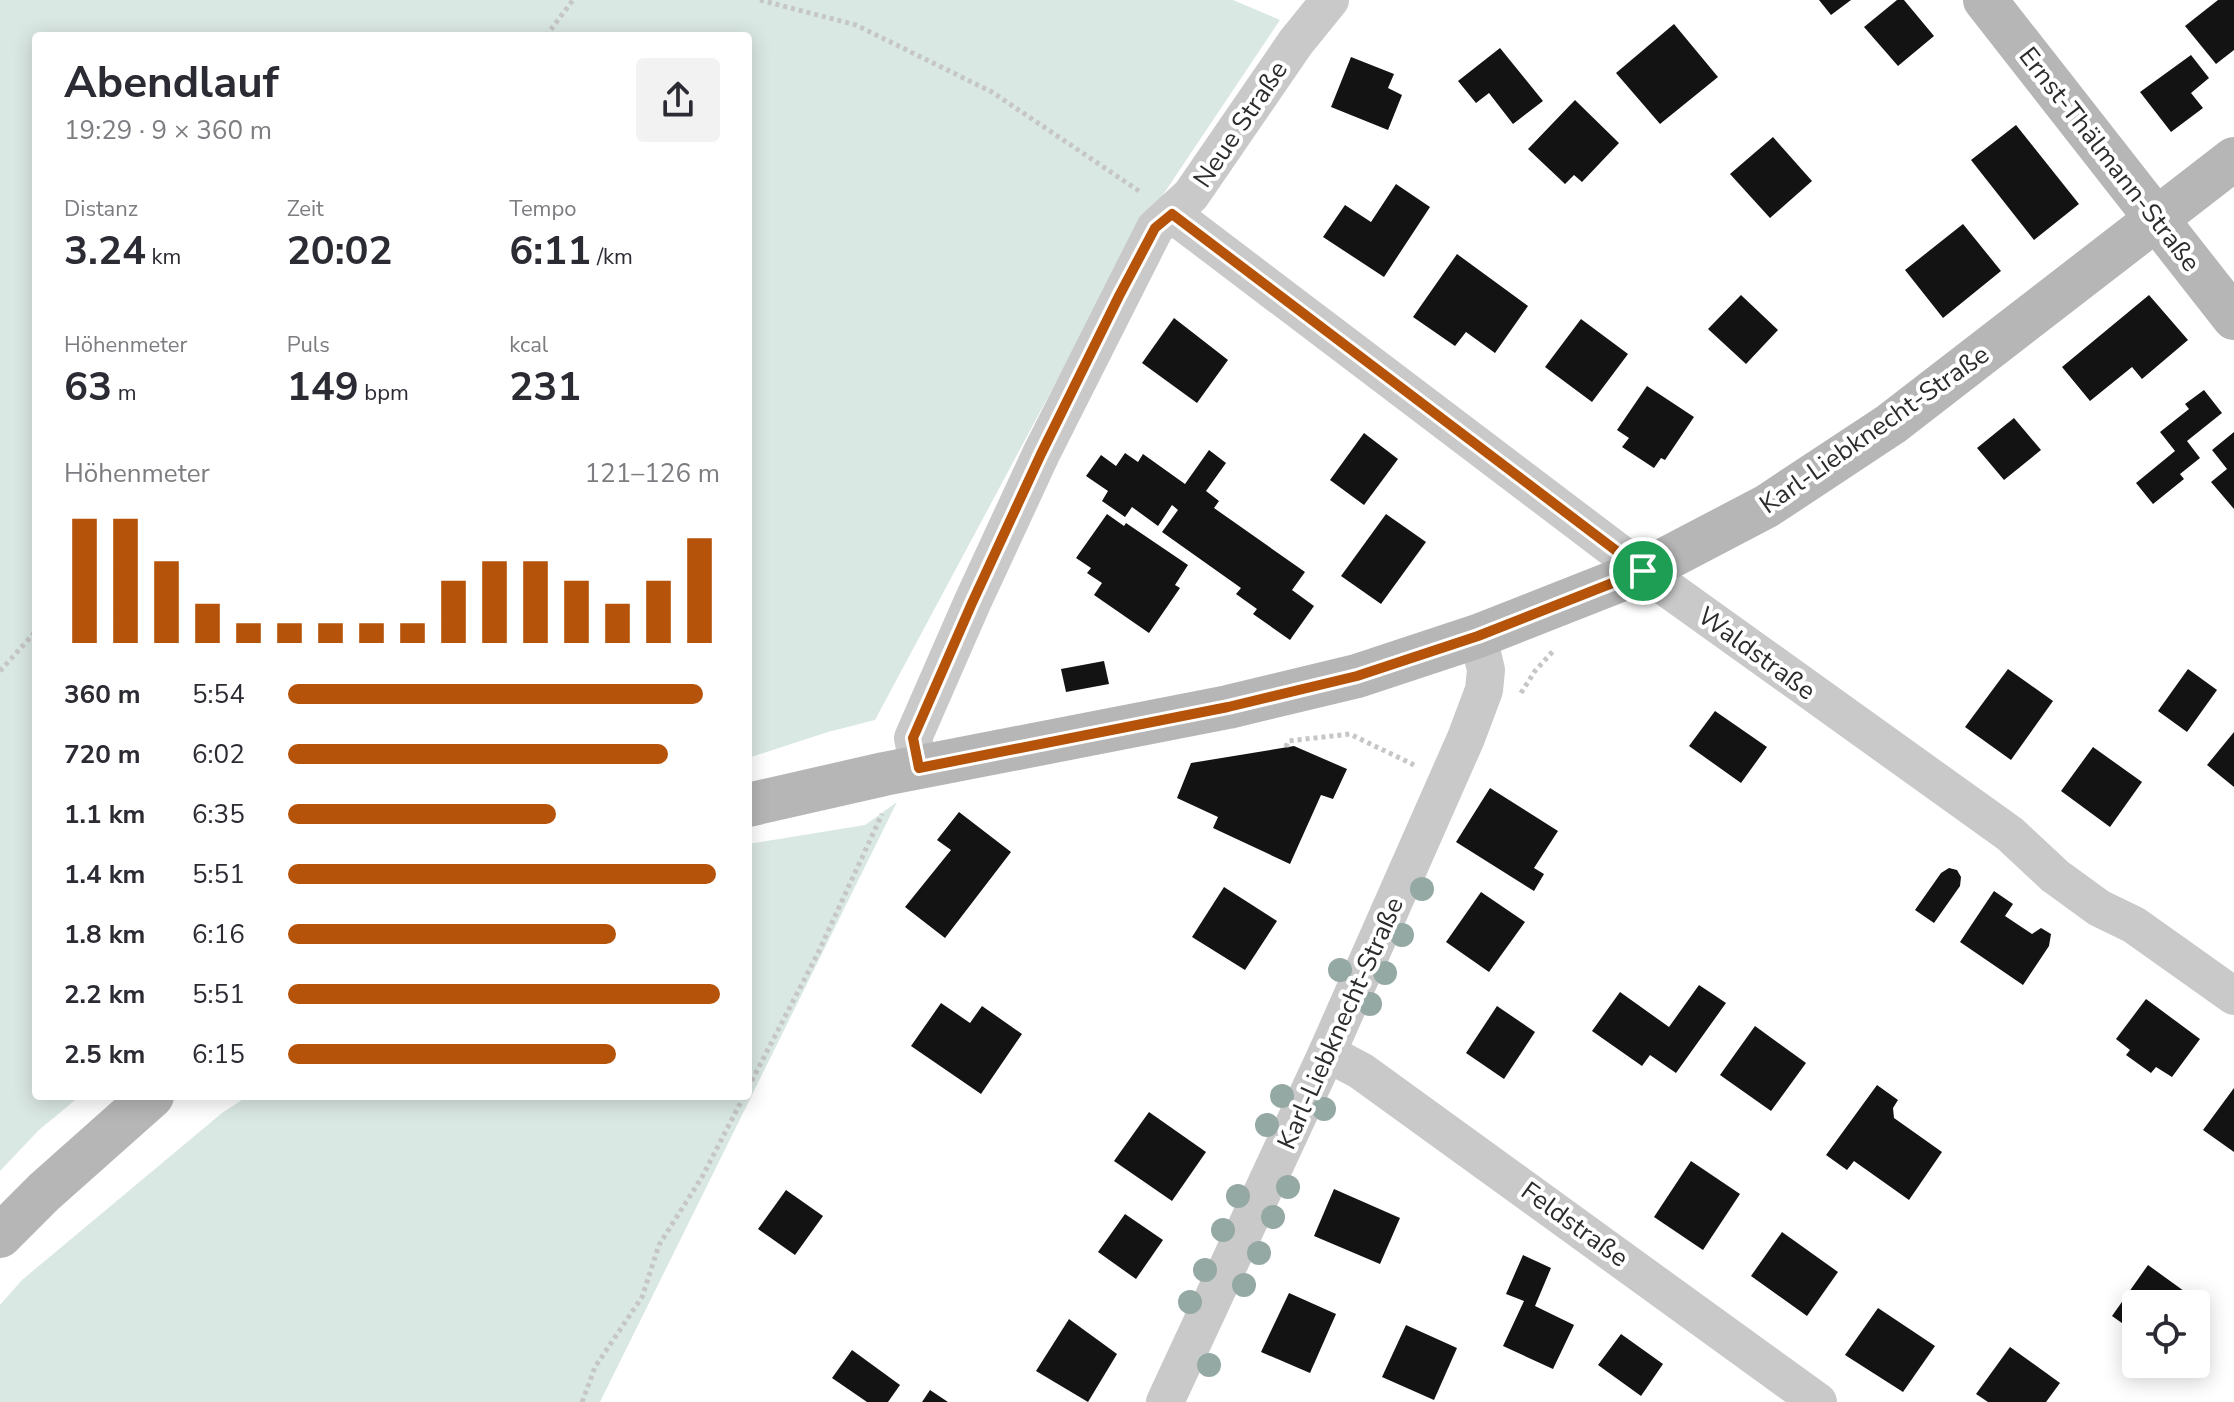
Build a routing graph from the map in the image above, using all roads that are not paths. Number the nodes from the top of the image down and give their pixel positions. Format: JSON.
{"nodes":[{"id":1,"x":1330,"y":0,"type":"edge"},
{"id":2,"x":1985,"y":0,"type":"edge"},
{"id":3,"x":2234,"y":159,"type":"edge"},
{"id":4,"x":1172,"y":214,"type":"junction"},
{"id":5,"x":2158,"y":219,"type":"junction"},
{"id":6,"x":2234,"y":318,"type":"edge"},
{"id":7,"x":1643,"y":571,"type":"junction"},
{"id":8,"x":1478,"y":636,"type":"junction"},
{"id":9,"x":901,"y":771,"type":"junction"},
{"id":10,"x":752,"y":804,"type":"edge"},
{"id":11,"x":2234,"y":996,"type":"edge"},
{"id":12,"x":1327,"y":1053,"type":"junction"},
{"id":13,"x":148,"y":1100,"type":"edge"},
{"id":14,"x":0,"y":1236,"type":"edge"},
{"id":15,"x":1811,"y":1400,"type":"edge"},
{"id":16,"x":1165,"y":1402,"type":"edge"}],
"edges":[{"from":1,"to":4,"type":"street","name":"Neue Straße"},
{"from":2,"to":5,"type":"main road","name":"Ernst-Thälmann-Straße"},
{"from":3,"to":5,"type":"main road","name":"Karl-Liebknecht-Straße"},
{"from":4,"to":7,"type":"street","name":"Waldstraße"},
{"from":4,"to":9,"type":"street","name":"Neue Straße"},
{"from":5,"to":6,"type":"main road","name":"Ernst-Thälmann-Straße"},
{"from":5,"to":7,"type":"main road","name":"Karl-Liebknecht-Straße"},
{"from":7,"to":8,"type":"main road","name":"Karl-Liebknecht-Straße"},
{"from":7,"to":11,"type":"street","name":"Waldstraße"},
{"from":8,"to":9,"type":"main road","name":"Karl-Liebknecht-Straße"},
{"from":8,"to":12,"type":"street","name":"Karl-Liebknecht-Straße"},
{"from":9,"to":10,"type":"main road","name":"Karl-Liebknecht-Straße"},
{"from":12,"to":15,"type":"street","name":"Feldstraße"},
{"from":12,"to":16,"type":"street","name":"Karl-Liebknecht-Straße"},
{"from":13,"to":14,"type":"main road"}]}
